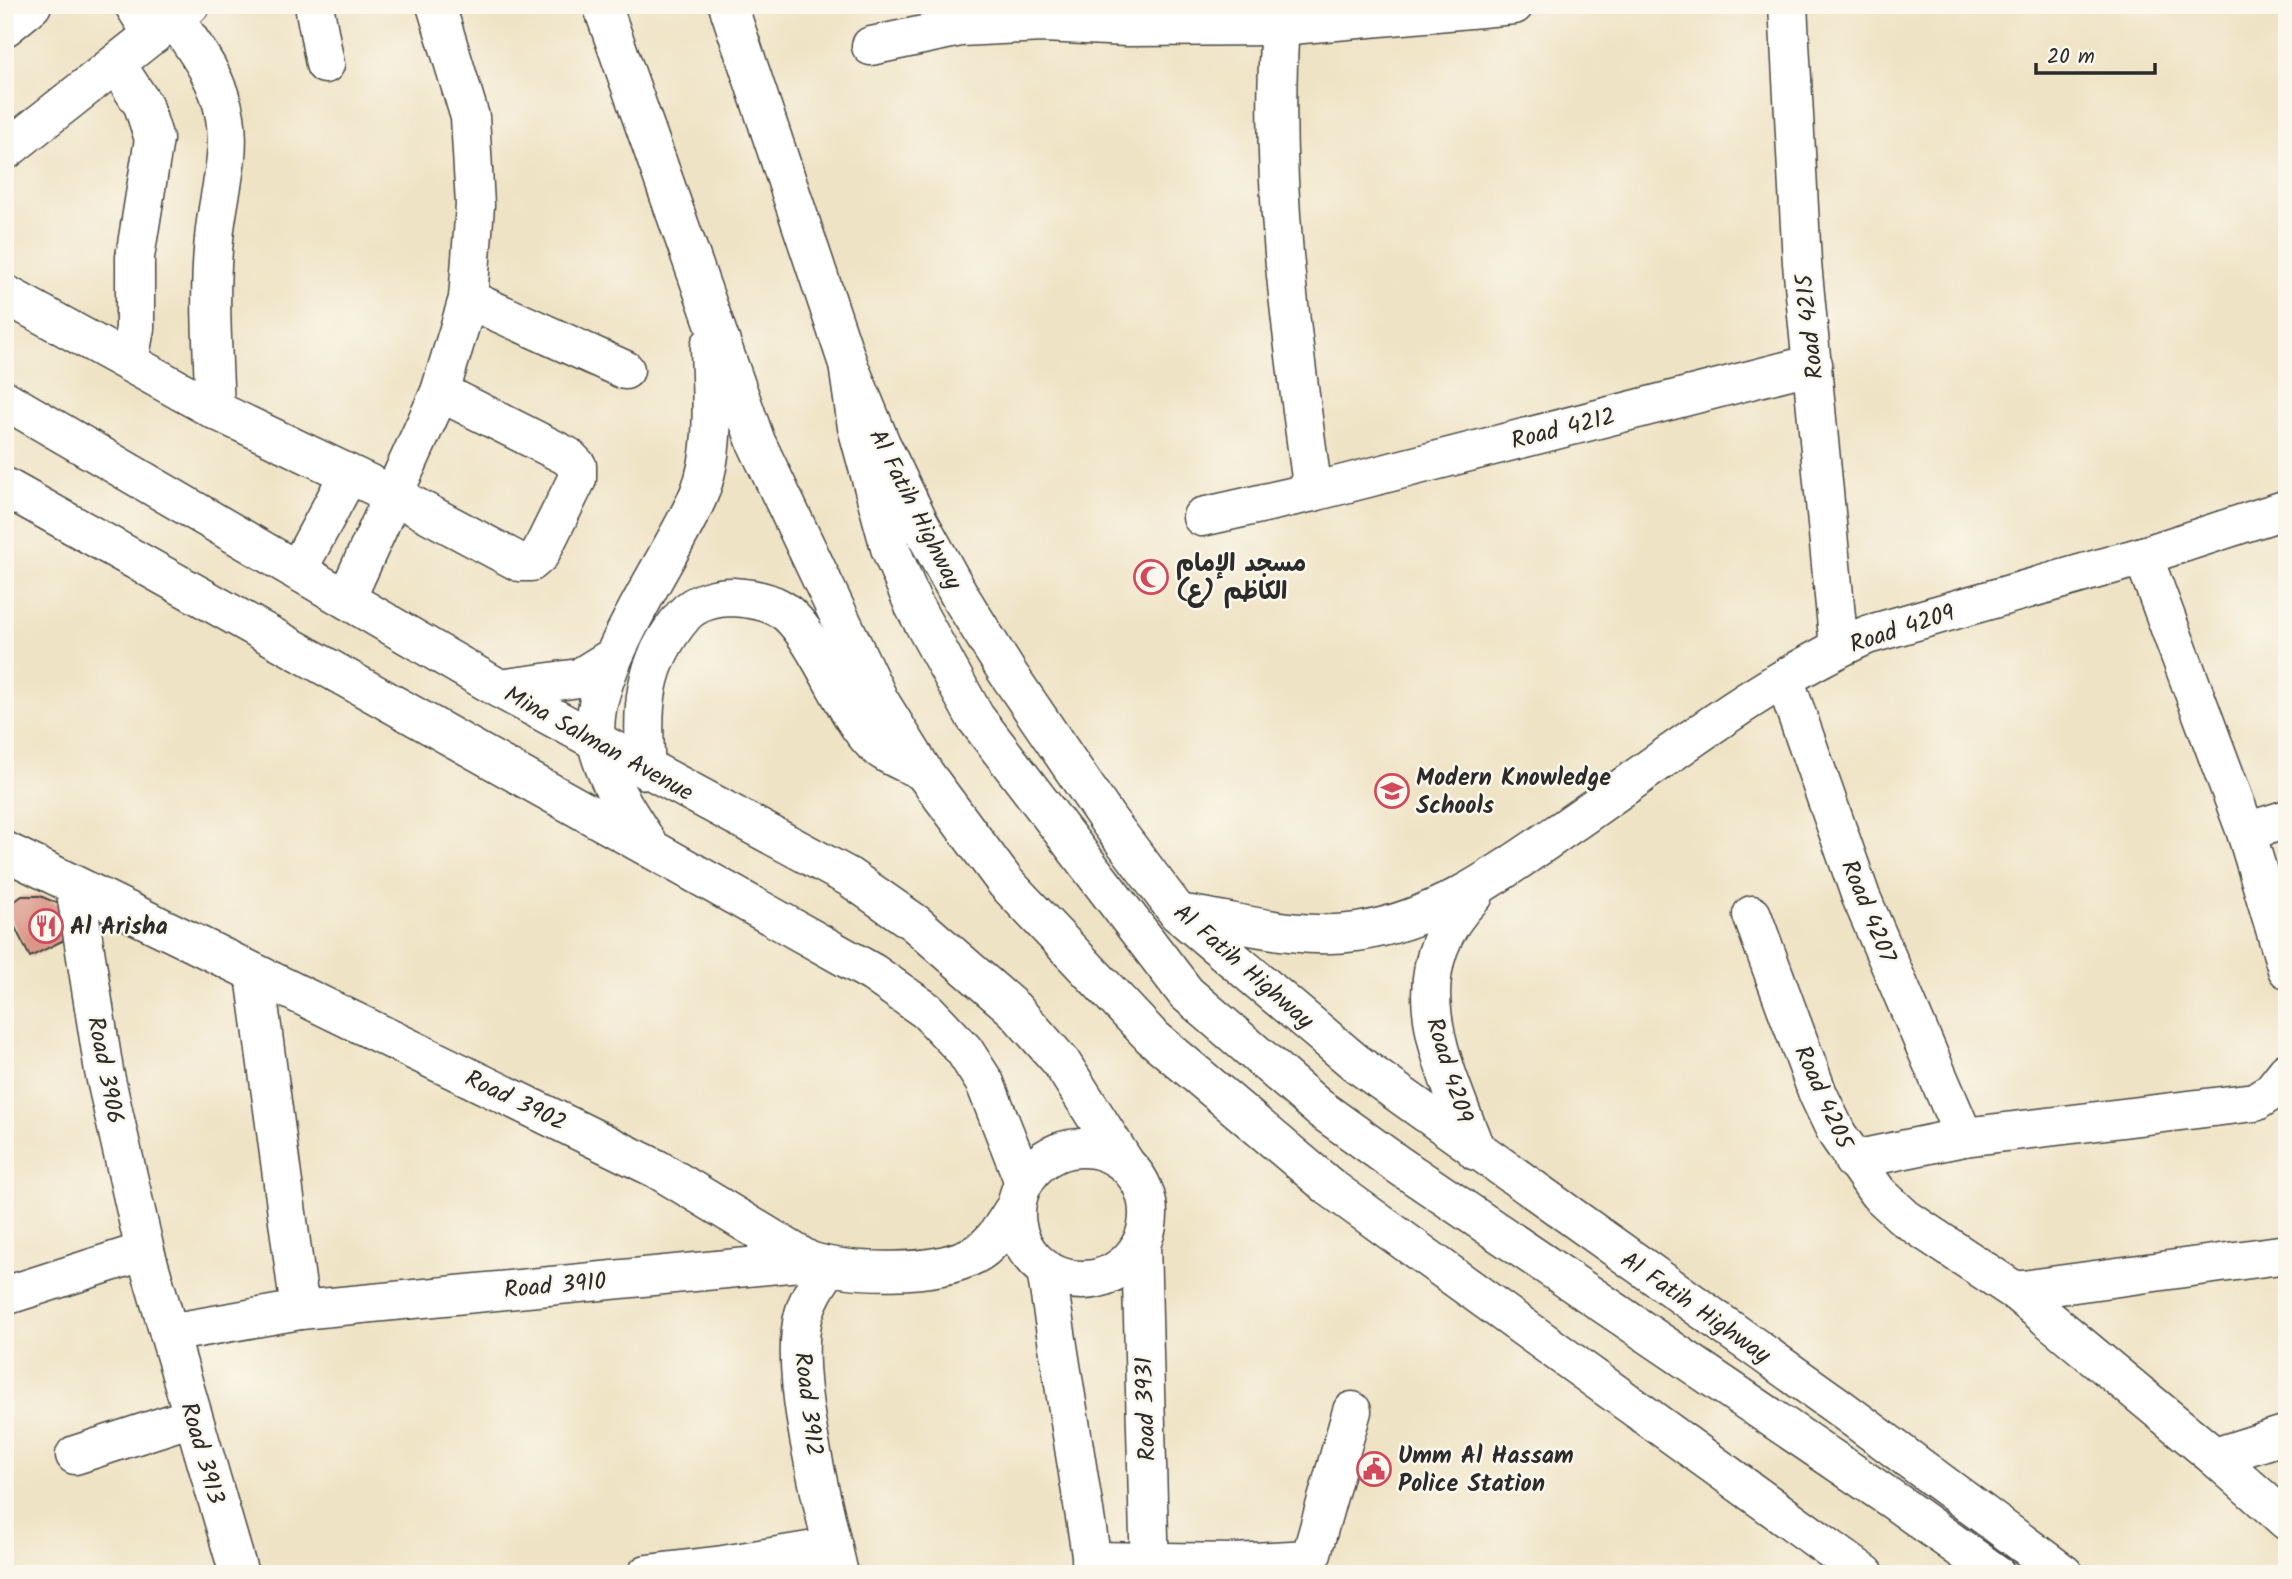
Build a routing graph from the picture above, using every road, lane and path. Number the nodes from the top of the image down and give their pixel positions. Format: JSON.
{"nodes":[{"id":1,"x":32,"y":5,"type":"edge"},
{"id":2,"x":314,"y":5,"type":"edge"},
{"id":3,"x":436,"y":5,"type":"edge"},
{"id":4,"x":602,"y":5,"type":"edge"},
{"id":5,"x":728,"y":5,"type":"edge"},
{"id":6,"x":1514,"y":5,"type":"edge"},
{"id":7,"x":1788,"y":5,"type":"edge"},
{"id":8,"x":1194,"y":15,"type":"edge"},
{"id":9,"x":163,"y":16,"type":"edge"},
{"id":10,"x":1280,"y":26,"type":"junction"},
{"id":11,"x":5,"y":27,"type":"edge"},
{"id":12,"x":872,"y":46,"type":"dead end"},
{"id":13,"x":116,"y":64,"type":"junction"},
{"id":14,"x":325,"y":64,"type":"dead end"},
{"id":15,"x":5,"y":151,"type":"edge"},
{"id":16,"x":5,"y":294,"type":"edge"},
{"id":17,"x":468,"y":299,"type":"junction"},
{"id":18,"x":709,"y":312,"type":"junction"},
{"id":19,"x":129,"y":361,"type":"junction"},
{"id":20,"x":848,"y":364,"type":"junction"},
{"id":21,"x":1812,"y":364,"type":"junction"},
{"id":22,"x":625,"y":370,"type":"dead end"},
{"id":23,"x":440,"y":392,"type":"junction"},
{"id":24,"x":5,"y":400,"type":"edge"},
{"id":25,"x":215,"y":410,"type":"junction"},
{"id":26,"x":348,"y":476,"type":"junction"},
{"id":27,"x":5,"y":487,"type":"edge"},
{"id":28,"x":1313,"y":492,"type":"junction"},
{"id":29,"x":395,"y":496,"type":"junction"},
{"id":30,"x":2287,"y":509,"type":"edge"},
{"id":31,"x":1202,"y":517,"type":"dead end"},
{"id":32,"x":2143,"y":556,"type":"junction"},
{"id":33,"x":298,"y":571,"type":"junction"},
{"id":34,"x":346,"y":599,"type":"junction"},
{"id":35,"x":1839,"y":648,"type":"junction"},
{"id":36,"x":613,"y":657,"type":"junction"},
{"id":37,"x":1785,"y":681,"type":"junction"},
{"id":38,"x":500,"y":689,"type":"junction"},
{"id":39,"x":596,"y":741,"type":"junction"},
{"id":40,"x":646,"y":770,"type":"junction"},
{"id":41,"x":925,"y":774,"type":"junction"},
{"id":42,"x":2287,"y":819,"type":"edge"},
{"id":43,"x":2246,"y":832,"type":"junction"},
{"id":44,"x":650,"y":847,"type":"junction"},
{"id":45,"x":5,"y":851,"type":"edge"},
{"id":46,"x":1488,"y":881,"type":"junction"},
{"id":47,"x":75,"y":887,"type":"junction"},
{"id":48,"x":1178,"y":913,"type":"junction"},
{"id":49,"x":1752,"y":915,"type":"dead end"},
{"id":50,"x":2287,"y":969,"type":"edge"},
{"id":51,"x":255,"y":975,"type":"junction"},
{"id":52,"x":2282,"y":1093,"type":"edge"},
{"id":53,"x":1964,"y":1137,"type":"junction"},
{"id":54,"x":1476,"y":1151,"type":"junction"},
{"id":55,"x":1853,"y":1160,"type":"junction"},
{"id":56,"x":1125,"y":1163,"type":"junction"},
{"id":57,"x":1020,"y":1194,"type":"junction"},
{"id":58,"x":1141,"y":1244,"type":"junction"},
{"id":59,"x":145,"y":1251,"type":"junction"},
{"id":60,"x":2287,"y":1254,"type":"edge"},
{"id":61,"x":819,"y":1264,"type":"junction"},
{"id":62,"x":1046,"y":1270,"type":"junction"},
{"id":63,"x":2015,"y":1291,"type":"junction"},
{"id":64,"x":5,"y":1296,"type":"edge"},
{"id":65,"x":300,"y":1310,"type":"junction"},
{"id":66,"x":169,"y":1333,"type":"junction"},
{"id":67,"x":1352,"y":1411,"type":"dead end"},
{"id":68,"x":192,"y":1417,"type":"junction"},
{"id":69,"x":2287,"y":1434,"type":"edge"},
{"id":70,"x":75,"y":1455,"type":"dead end"},
{"id":71,"x":2215,"y":1457,"type":"junction"},
{"id":72,"x":2287,"y":1521,"type":"edge"},
{"id":73,"x":836,"y":1560,"type":"edge"},
{"id":74,"x":1092,"y":1567,"type":"edge"},
{"id":75,"x":1150,"y":1567,"type":"edge"},
{"id":76,"x":1308,"y":1567,"type":"edge"},
{"id":77,"x":239,"y":1574,"type":"edge"},
{"id":78,"x":647,"y":1574,"type":"edge"},
{"id":79,"x":1865,"y":1574,"type":"edge"},
{"id":80,"x":1996,"y":1574,"type":"edge"},
{"id":81,"x":2064,"y":1574,"type":"edge"}],
"edges":[{"from":1,"to":11,"type":"main road"},
{"from":2,"to":14,"type":"main road"},
{"from":3,"to":17,"type":"main road"},
{"from":4,"to":18,"type":"main road"},
{"from":5,"to":20,"type":"main road","name":"Al Fatih Highway"},
{"from":6,"to":10,"type":"main road"},
{"from":7,"to":21,"type":"main road","name":"Road 4215"},
{"from":8,"to":10,"type":"main road"},
{"from":8,"to":12,"type":"main road"},
{"from":9,"to":13,"type":"main road"},
{"from":9,"to":25,"type":"main road"},
{"from":10,"to":28,"type":"main road"},
{"from":13,"to":15,"type":"main road"},
{"from":13,"to":19,"type":"main road"},
{"from":16,"to":19,"type":"main road"},
{"from":17,"to":22,"type":"main road"},
{"from":17,"to":23,"type":"main road"},
{"from":18,"to":36,"type":"main road"},
{"from":18,"to":41,"type":"main road"},
{"from":19,"to":25,"type":"main road"},
{"from":20,"to":48,"type":"main road","name":"Al Fatih Highway"},
{"from":20,"to":80,"type":"main road"},
{"from":21,"to":28,"type":"main road","name":"Road 4212"},
{"from":21,"to":35,"type":"main road","name":"Road 4215"},
{"from":23,"to":29,"type":"main road"},
{"from":23,"to":29,"type":"main road"},
{"from":24,"to":33,"type":"main road","name":"Mina Salman Avenue"},
{"from":25,"to":26,"type":"main road"},
{"from":26,"to":29,"type":"main road"},
{"from":26,"to":33,"type":"main road"},
{"from":27,"to":44,"type":"main road"},
{"from":28,"to":31,"type":"main road","name":"Road 4212"},
{"from":29,"to":34,"type":"main road"},
{"from":30,"to":32,"type":"main road","name":"Road 4209"},
{"from":32,"to":35,"type":"main road","name":"Road 4209"},
{"from":32,"to":43,"type":"main road"},
{"from":33,"to":34,"type":"main road","name":"Mina Salman Avenue"},
{"from":34,"to":38,"type":"main road","name":"Mina Salman Avenue"},
{"from":35,"to":37,"type":"main road","name":"Road 4209"},
{"from":36,"to":38,"type":"main road"},
{"from":36,"to":39,"type":"main road"},
{"from":37,"to":46,"type":"main road","name":"Road 4209"},
{"from":37,"to":53,"type":"main road","name":"Road 4207"},
{"from":38,"to":39,"type":"main road","name":"Mina Salman Avenue"},
{"from":39,"to":40,"type":"main road","name":"Mina Salman Avenue"},
{"from":39,"to":44,"type":"main road"},
{"from":40,"to":41,"type":"main road"},
{"from":40,"to":56,"type":"main road","name":"Mina Salman Avenue"},
{"from":41,"to":79,"type":"main road"},
{"from":42,"to":43,"type":"main road"},
{"from":43,"to":50,"type":"main road"},
{"from":44,"to":57,"type":"main road"},
{"from":45,"to":47,"type":"main road","name":"Road 3902"},
{"from":46,"to":48,"type":"main road","name":"Road 4209"},
{"from":46,"to":54,"type":"main road","name":"Road 4209"},
{"from":47,"to":51,"type":"main road","name":"Road 3902"},
{"from":47,"to":59,"type":"main road","name":"Road 3906"},
{"from":48,"to":54,"type":"main road","name":"Al Fatih Highway"},
{"from":49,"to":55,"type":"main road","name":"Road 4205"},
{"from":51,"to":61,"type":"main road","name":"Road 3902"},
{"from":51,"to":65,"type":"main road"},
{"from":52,"to":53,"type":"main road"},
{"from":53,"to":55,"type":"main road"},
{"from":54,"to":81,"type":"main road","name":"Al Fatih Highway"},
{"from":55,"to":63,"type":"main road","name":"Road 4205"},
{"from":56,"to":57,"type":"main road"},
{"from":56,"to":58,"type":"main road"},
{"from":57,"to":61,"type":"main road","name":"Road 3902"},
{"from":57,"to":62,"type":"main road"},
{"from":58,"to":62,"type":"main road"},
{"from":58,"to":75,"type":"main road","name":"Road 3931"},
{"from":59,"to":64,"type":"main road"},
{"from":59,"to":66,"type":"main road","name":"Road 3906"},
{"from":60,"to":63,"type":"main road"},
{"from":61,"to":65,"type":"main road","name":"Road 3910"},
{"from":61,"to":73,"type":"main road","name":"Road 3912"},
{"from":62,"to":74,"type":"main road"},
{"from":63,"to":71,"type":"main road","name":"Road 4205"},
{"from":65,"to":66,"type":"main road","name":"Road 3910"},
{"from":66,"to":68,"type":"main road","name":"Road 3913"},
{"from":67,"to":76,"type":"main road"},
{"from":68,"to":70,"type":"main road"},
{"from":68,"to":77,"type":"main road","name":"Road 3913"},
{"from":69,"to":71,"type":"main road"},
{"from":71,"to":72,"type":"main road","name":"Road 4205"},
{"from":73,"to":78,"type":"main road","name":"Road 3912"},
{"from":74,"to":75,"type":"main road"},
{"from":75,"to":76,"type":"main road"}]}
